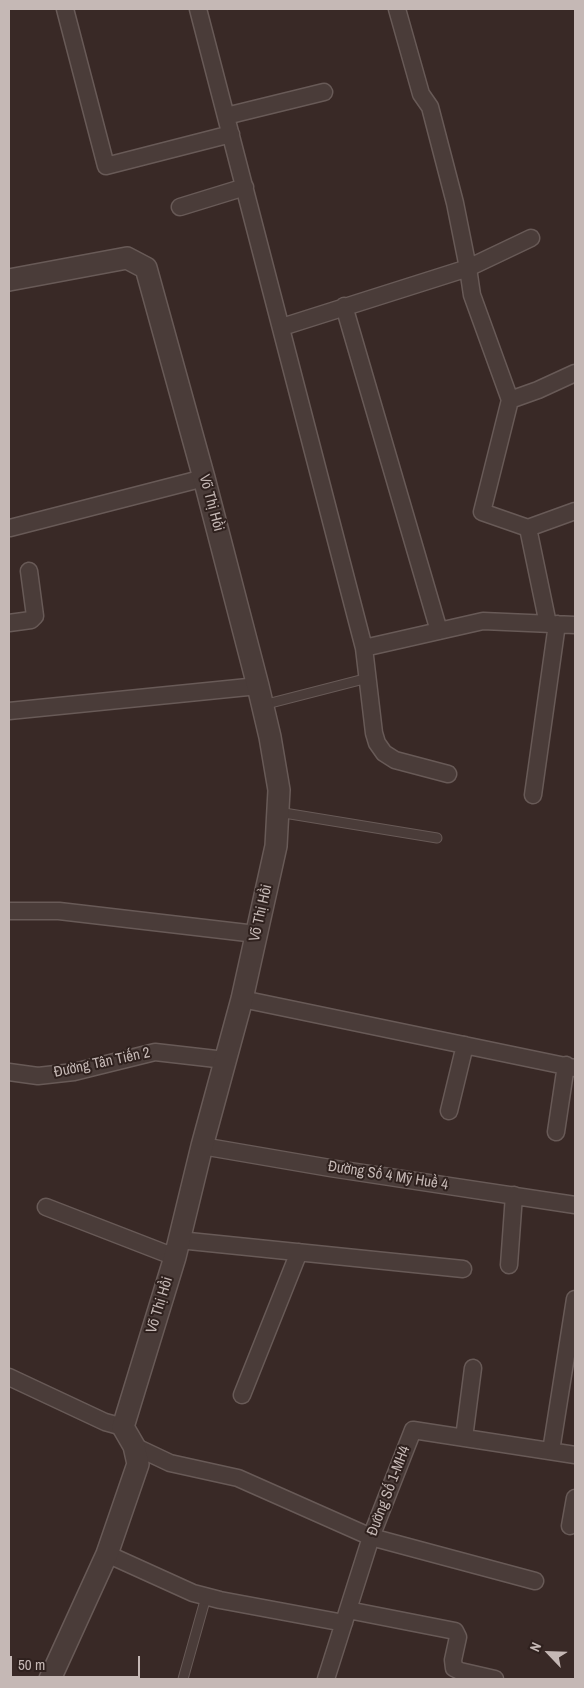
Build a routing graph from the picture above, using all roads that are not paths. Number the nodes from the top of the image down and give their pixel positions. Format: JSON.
{"nodes":[{"id":1,"x":65,"y":9,"type":"edge"},
{"id":2,"x":198,"y":9,"type":"edge"},
{"id":3,"x":397,"y":9,"type":"edge"},
{"id":4,"x":324,"y":92,"type":"dead end"},
{"id":5,"x":226,"y":116,"type":"junction"},
{"id":6,"x":231,"y":134,"type":"junction"},
{"id":7,"x":245,"y":187,"type":"junction"},
{"id":8,"x":180,"y":207,"type":"dead end"},
{"id":9,"x":531,"y":238,"type":"dead end"},
{"id":10,"x":468,"y":268,"type":"junction"},
{"id":11,"x":9,"y":280,"type":"edge"},
{"id":12,"x":344,"y":306,"type":"junction"},
{"id":13,"x":282,"y":327,"type":"junction"},
{"id":14,"x":575,"y":374,"type":"edge"},
{"id":15,"x":510,"y":400,"type":"junction"},
{"id":16,"x":204,"y":478,"type":"junction"},
{"id":17,"x":575,"y":511,"type":"edge"},
{"id":18,"x":10,"y":528,"type":"dead end"},
{"id":19,"x":528,"y":528,"type":"junction"},
{"id":20,"x":29,"y":571,"type":"dead end"},
{"id":21,"x":9,"y":623,"type":"edge"},
{"id":22,"x":552,"y":624,"type":"junction"},
{"id":23,"x":575,"y":625,"type":"edge"},
{"id":24,"x":439,"y":631,"type":"junction"},
{"id":25,"x":364,"y":648,"type":"junction"},
{"id":26,"x":368,"y":678,"type":"junction"},
{"id":27,"x":260,"y":696,"type":"junction"},
{"id":28,"x":9,"y":711,"type":"edge"},
{"id":29,"x":448,"y":774,"type":"dead end"},
{"id":30,"x":533,"y":795,"type":"dead end"},
{"id":31,"x":278,"y":812,"type":"junction"},
{"id":32,"x":436,"y":838,"type":"dead end"},
{"id":33,"x":9,"y":911,"type":"edge"},
{"id":34,"x":256,"y":934,"type":"junction"},
{"id":35,"x":242,"y":999,"type":"junction"},
{"id":36,"x":465,"y":1044,"type":"junction"},
{"id":37,"x":225,"y":1060,"type":"junction"},
{"id":38,"x":571,"y":1067,"type":"edge"},
{"id":39,"x":9,"y":1072,"type":"edge"},
{"id":40,"x":449,"y":1111,"type":"dead end"},
{"id":41,"x":556,"y":1132,"type":"dead end"},
{"id":42,"x":202,"y":1146,"type":"junction"},
{"id":43,"x":514,"y":1195,"type":"junction"},
{"id":44,"x":575,"y":1204,"type":"edge"},
{"id":45,"x":46,"y":1207,"type":"dead end"},
{"id":46,"x":177,"y":1248,"type":"junction"},
{"id":47,"x":299,"y":1252,"type":"junction"},
{"id":48,"x":509,"y":1265,"type":"dead end"},
{"id":49,"x":463,"y":1269,"type":"dead end"},
{"id":50,"x":575,"y":1299,"type":"edge"},
{"id":51,"x":473,"y":1368,"type":"dead end"},
{"id":52,"x":11,"y":1384,"type":"edge"},
{"id":53,"x":242,"y":1395,"type":"dead end"},
{"id":54,"x":123,"y":1427,"type":"junction"},
{"id":55,"x":464,"y":1438,"type":"junction"},
{"id":56,"x":134,"y":1446,"type":"junction"},
{"id":57,"x":551,"y":1451,"type":"junction"},
{"id":58,"x":575,"y":1455,"type":"edge"},
{"id":59,"x":575,"y":1498,"type":"edge"},
{"id":60,"x":570,"y":1526,"type":"dead end"},
{"id":61,"x":371,"y":1537,"type":"junction"},
{"id":62,"x":107,"y":1554,"type":"junction"},
{"id":63,"x":535,"y":1580,"type":"dead end"},
{"id":64,"x":206,"y":1597,"type":"junction"},
{"id":65,"x":346,"y":1616,"type":"junction"},
{"id":66,"x":53,"y":1678,"type":"edge"},
{"id":67,"x":183,"y":1679,"type":"edge"},
{"id":68,"x":326,"y":1679,"type":"edge"},
{"id":69,"x":495,"y":1679,"type":"edge"}],
"edges":[{"from":1,"to":6,"type":"street"},
{"from":2,"to":5,"type":"street"},
{"from":3,"to":10,"type":"street"},
{"from":4,"to":5,"type":"street"},
{"from":5,"to":6,"type":"street"},
{"from":6,"to":7,"type":"street"},
{"from":7,"to":8,"type":"street"},
{"from":7,"to":13,"type":"street"},
{"from":9,"to":10,"type":"street"},
{"from":10,"to":12,"type":"street"},
{"from":10,"to":15,"type":"street"},
{"from":11,"to":16,"type":"street","name":"Võ Thị Hồi"},
{"from":12,"to":13,"type":"street"},
{"from":12,"to":24,"type":"street"},
{"from":13,"to":25,"type":"street"},
{"from":14,"to":15,"type":"street"},
{"from":15,"to":19,"type":"street"},
{"from":16,"to":18,"type":"street"},
{"from":16,"to":27,"type":"street","name":"Võ Thị Hồi"},
{"from":17,"to":19,"type":"street"},
{"from":19,"to":22,"type":"street"},
{"from":20,"to":21,"type":"street"},
{"from":22,"to":23,"type":"street"},
{"from":22,"to":24,"type":"street"},
{"from":22,"to":30,"type":"street"},
{"from":24,"to":25,"type":"street"},
{"from":25,"to":26,"type":"street"},
{"from":26,"to":27,"type":"lane"},
{"from":26,"to":29,"type":"street"},
{"from":27,"to":28,"type":"street"},
{"from":27,"to":31,"type":"street","name":"Võ Thị Hồi"},
{"from":31,"to":32,"type":"lane"},
{"from":31,"to":34,"type":"street","name":"Võ Thị Hồi"},
{"from":33,"to":34,"type":"street"},
{"from":34,"to":35,"type":"street","name":"Võ Thị Hồi"},
{"from":35,"to":36,"type":"street"},
{"from":35,"to":37,"type":"street","name":"Võ Thị Hồi"},
{"from":36,"to":38,"type":"street"},
{"from":36,"to":40,"type":"street"},
{"from":37,"to":39,"type":"street","name":"Đường Tân Tiến 2"},
{"from":37,"to":42,"type":"street","name":"Võ Thị Hồi"},
{"from":38,"to":41,"type":"street"},
{"from":42,"to":43,"type":"street","name":"Đường Số 4 Mỹ Huề 4"},
{"from":42,"to":46,"type":"street","name":"Võ Thị Hồi"},
{"from":43,"to":44,"type":"street","name":"Đường Số 4 Mỹ Huề 4"},
{"from":43,"to":48,"type":"street"},
{"from":45,"to":46,"type":"street"},
{"from":46,"to":47,"type":"street"},
{"from":46,"to":54,"type":"street","name":"Võ Thị Hồi"},
{"from":47,"to":49,"type":"street"},
{"from":47,"to":53,"type":"street"},
{"from":50,"to":57,"type":"street"},
{"from":51,"to":55,"type":"street"},
{"from":52,"to":54,"type":"street"},
{"from":54,"to":56,"type":"street"},
{"from":55,"to":57,"type":"street","name":"Đường Số 1-MH4"},
{"from":55,"to":61,"type":"street","name":"Đường Số 1-MH4"},
{"from":56,"to":61,"type":"street"},
{"from":56,"to":62,"type":"street"},
{"from":57,"to":58,"type":"street","name":"Đường Số 1-MH4"},
{"from":59,"to":60,"type":"street"},
{"from":61,"to":63,"type":"street"},
{"from":61,"to":65,"type":"street","name":"Đường Số 1-MH4"},
{"from":62,"to":64,"type":"street"},
{"from":62,"to":66,"type":"street"},
{"from":64,"to":65,"type":"street"},
{"from":64,"to":67,"type":"lane"},
{"from":65,"to":68,"type":"street","name":"Đường Số 1-MH4"},
{"from":65,"to":69,"type":"street"}]}
